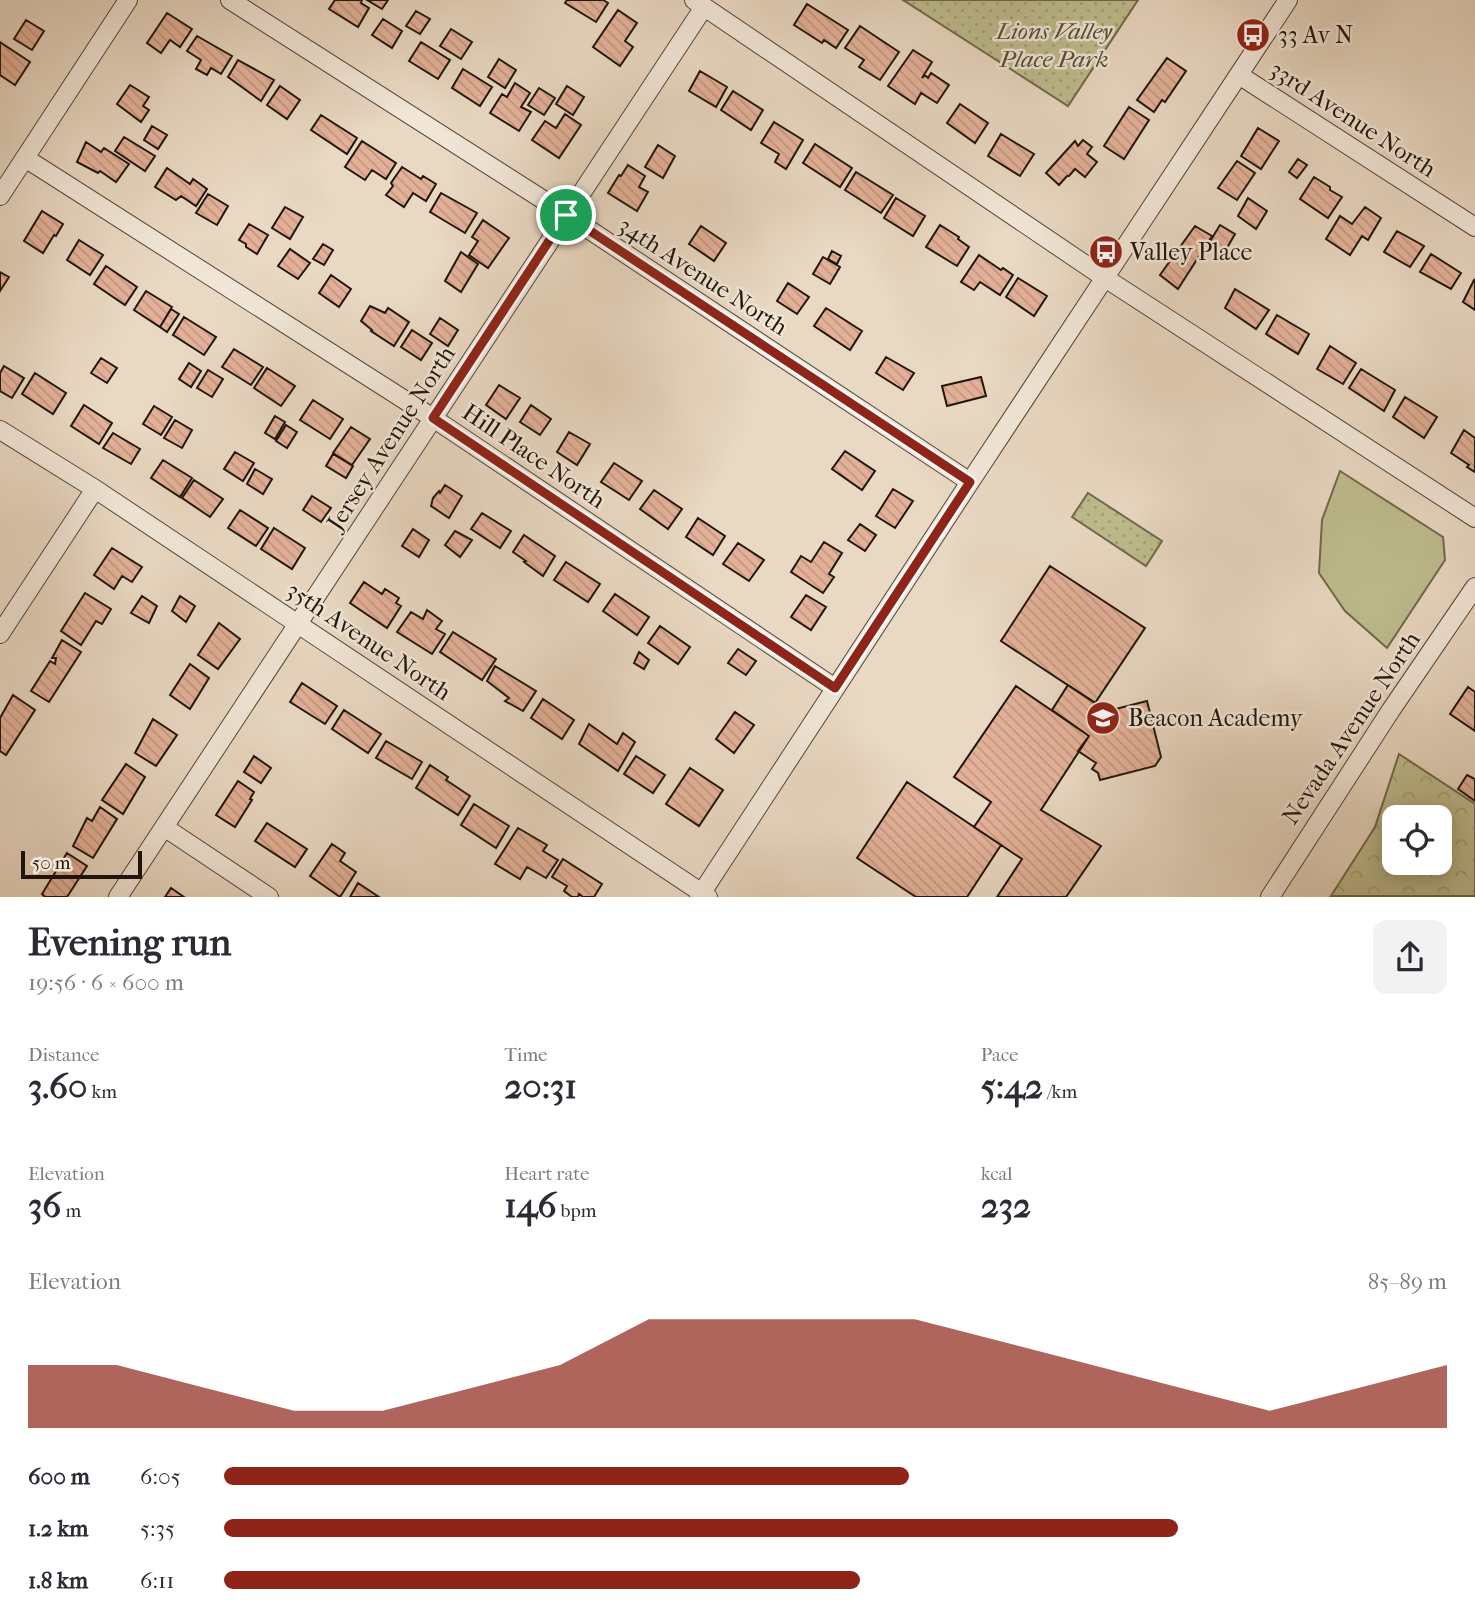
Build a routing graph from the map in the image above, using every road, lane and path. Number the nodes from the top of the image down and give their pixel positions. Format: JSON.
{"nodes":[{"id":1,"x":128,"y":0,"type":"edge"},
{"id":2,"x":230,"y":0,"type":"edge"},
{"id":3,"x":1288,"y":0,"type":"edge"},
{"id":4,"x":699,"y":4,"type":"edge"},
{"id":5,"x":1239,"y":75,"type":"junction"},
{"id":6,"x":25,"y":158,"type":"junction"},
{"id":7,"x":0,"y":196,"type":"edge"},
{"id":8,"x":566,"y":215,"type":"junction"},
{"id":9,"x":1475,"y":227,"type":"edge"},
{"id":10,"x":1105,"y":278,"type":"junction"},
{"id":11,"x":433,"y":418,"type":"junction"},
{"id":12,"x":0,"y":430,"type":"edge"},
{"id":13,"x":970,"y":482,"type":"junction"},
{"id":14,"x":95,"y":489,"type":"junction"},
{"id":15,"x":1475,"y":518,"type":"edge"},
{"id":16,"x":1475,"y":587,"type":"edge"},
{"id":17,"x":298,"y":623,"type":"junction"},
{"id":18,"x":0,"y":634,"type":"edge"},
{"id":19,"x":835,"y":688,"type":"junction"},
{"id":20,"x":164,"y":827,"type":"junction"},
{"id":21,"x":703,"y":895,"type":"edge"},
{"id":22,"x":118,"y":897,"type":"edge"},
{"id":23,"x":269,"y":897,"type":"edge"},
{"id":24,"x":1270,"y":897,"type":"edge"}],
"edges":[{"from":1,"to":6,"type":"street"},
{"from":2,"to":8,"type":"street","name":"34th Avenue North"},
{"from":3,"to":5,"type":"street"},
{"from":4,"to":8,"type":"street","name":"Jersey Avenue North"},
{"from":4,"to":10,"type":"street"},
{"from":5,"to":9,"type":"street","name":"33rd Avenue North"},
{"from":5,"to":10,"type":"street"},
{"from":6,"to":7,"type":"street"},
{"from":6,"to":11,"type":"street","name":"Hill Place North"},
{"from":8,"to":11,"type":"street","name":"Jersey Avenue North"},
{"from":8,"to":13,"type":"street","name":"34th Avenue North"},
{"from":10,"to":13,"type":"street"},
{"from":10,"to":15,"type":"street"},
{"from":11,"to":17,"type":"street","name":"Jersey Avenue North"},
{"from":11,"to":19,"type":"street","name":"Hill Place North"},
{"from":12,"to":14,"type":"street","name":"35th Avenue North"},
{"from":13,"to":19,"type":"street"},
{"from":14,"to":17,"type":"street","name":"35th Avenue North"},
{"from":14,"to":18,"type":"street"},
{"from":16,"to":24,"type":"street","name":"Nevada Avenue North"},
{"from":17,"to":20,"type":"street","name":"Jersey Avenue North"},
{"from":17,"to":21,"type":"street","name":"35th Avenue North"},
{"from":19,"to":21,"type":"street"},
{"from":20,"to":22,"type":"street","name":"Jersey Avenue North"},
{"from":20,"to":23,"type":"street"}]}
